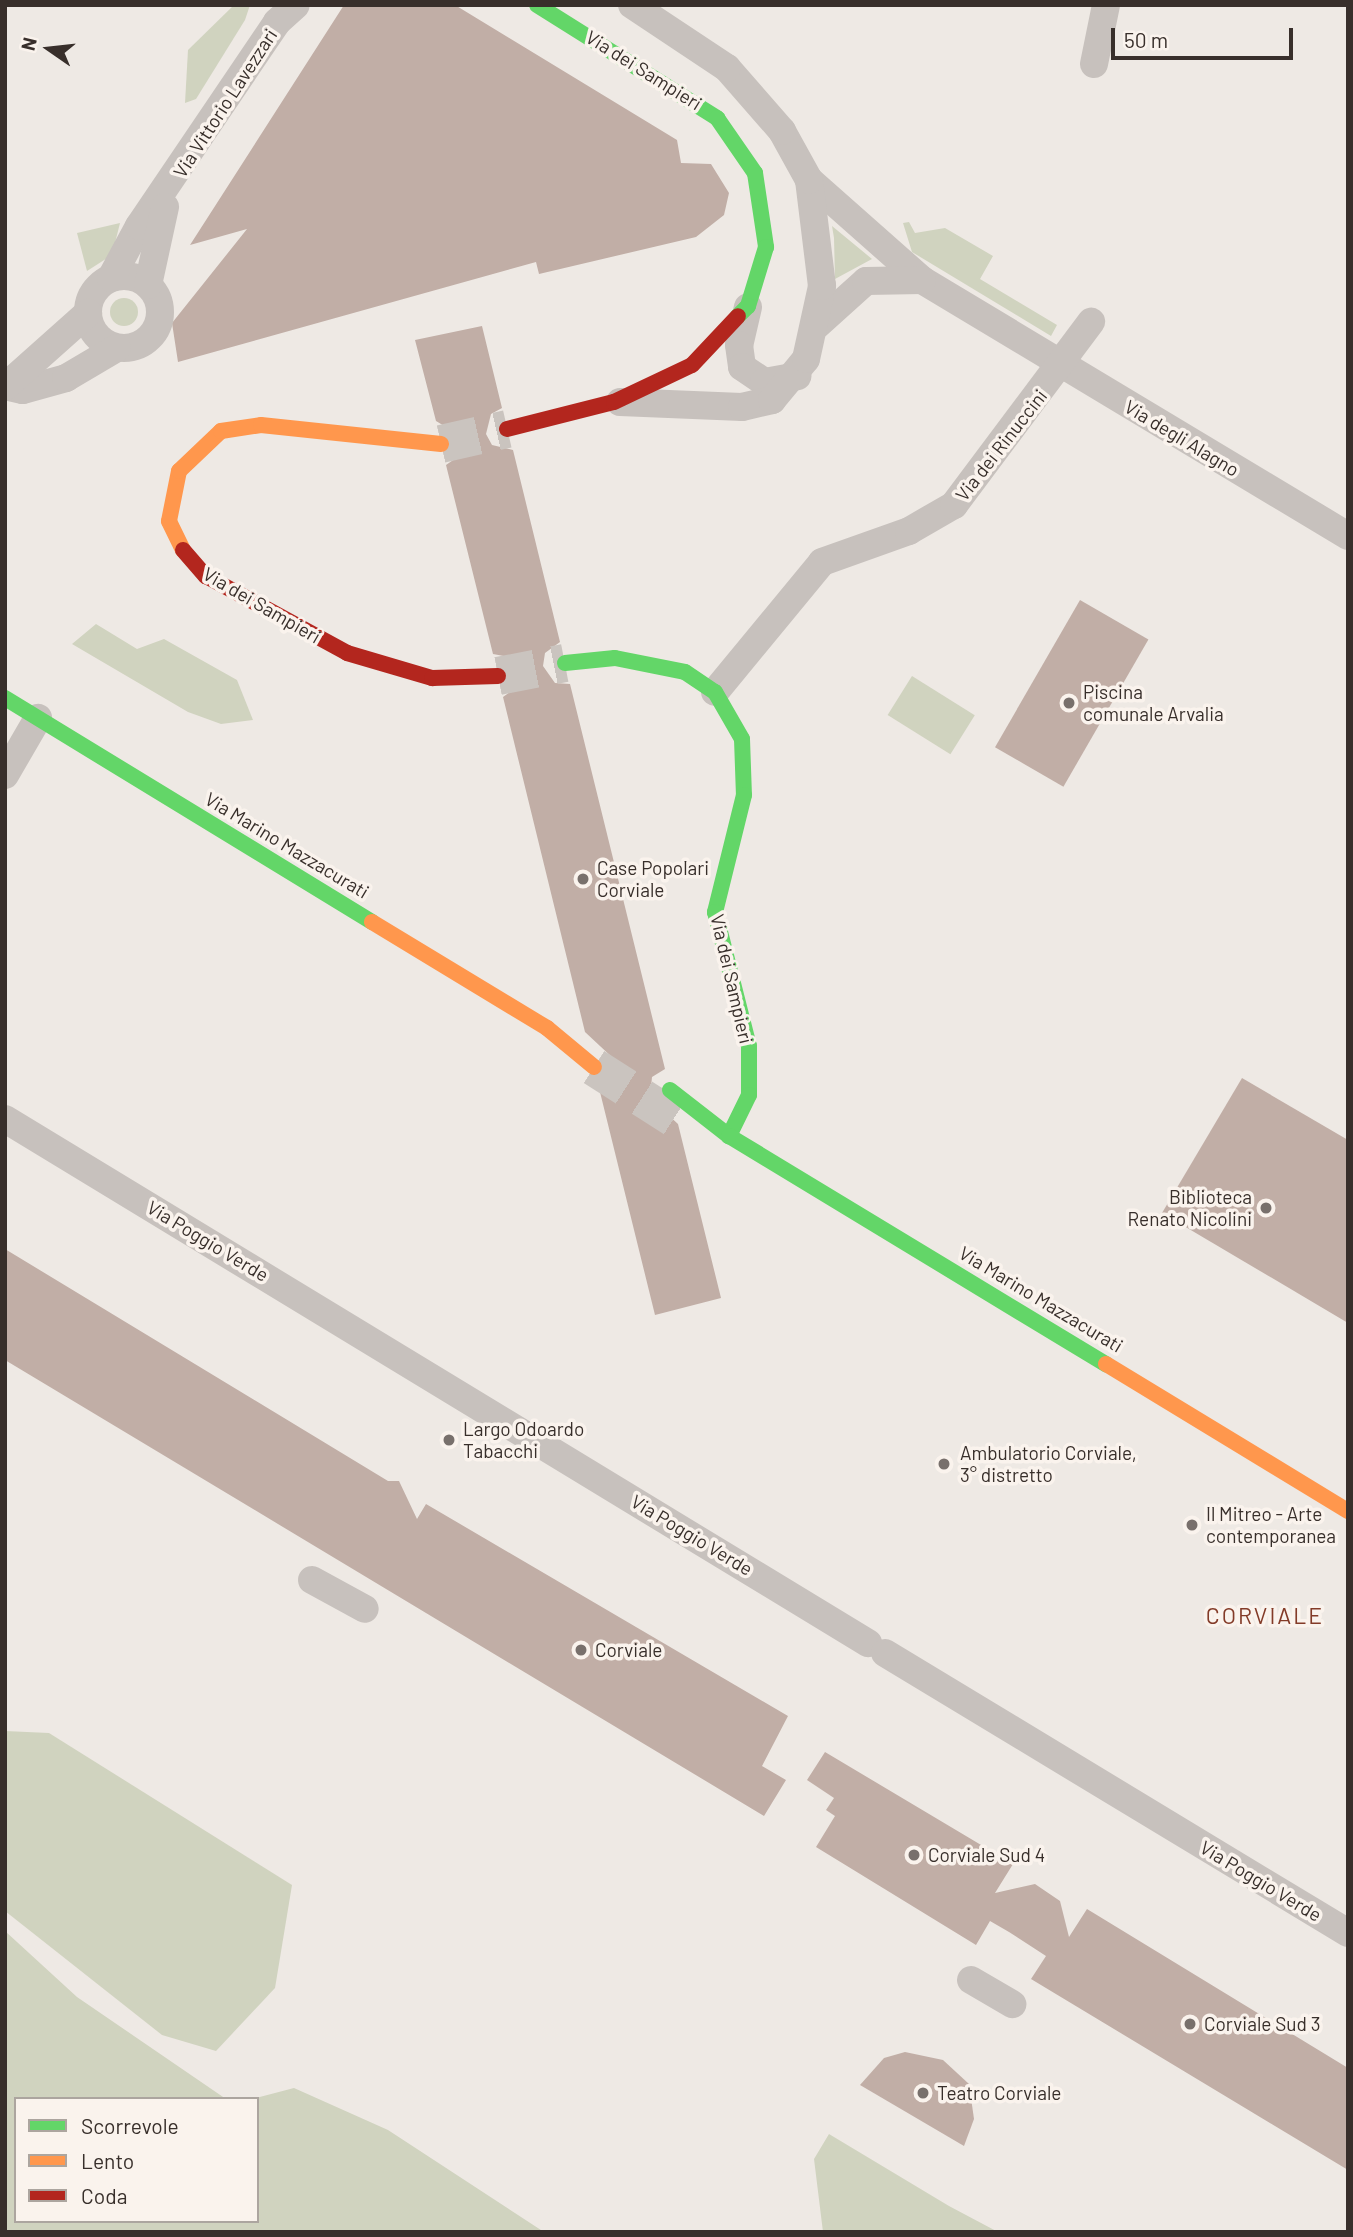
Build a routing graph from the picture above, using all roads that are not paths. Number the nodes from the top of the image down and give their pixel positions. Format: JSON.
{"nodes":[{"id":1,"x":537,"y":5,"type":"edge"},
{"id":2,"x":632,"y":5,"type":"edge"},
{"id":3,"x":1106,"y":5,"type":"edge"},
{"id":4,"x":285,"y":11,"type":"edge"},
{"id":5,"x":1094,"y":64,"type":"dead end"},
{"id":6,"x":808,"y":180,"type":"junction"},
{"id":7,"x":173,"y":184,"type":"junction"},
{"id":8,"x":111,"y":278,"type":"junction"},
{"id":9,"x":922,"y":280,"type":"junction"},
{"id":10,"x":148,"y":285,"type":"junction"},
{"id":11,"x":748,"y":306,"type":"junction"},
{"id":12,"x":88,"y":313,"type":"junction"},
{"id":13,"x":1091,"y":322,"type":"dead end"},
{"id":14,"x":817,"y":325,"type":"junction"},
{"id":15,"x":117,"y":348,"type":"junction"},
{"id":16,"x":1061,"y":366,"type":"junction"},
{"id":17,"x":797,"y":376,"type":"junction"},
{"id":18,"x":6,"y":386,"type":"edge"},
{"id":19,"x":614,"y":402,"type":"junction"},
{"id":20,"x":507,"y":429,"type":"tunnel mouth"},
{"id":21,"x":441,"y":444,"type":"tunnel mouth"},
{"id":22,"x":1348,"y":536,"type":"edge"},
{"id":23,"x":565,"y":663,"type":"tunnel mouth"},
{"id":24,"x":498,"y":676,"type":"tunnel mouth"},
{"id":25,"x":715,"y":692,"type":"junction"},
{"id":26,"x":5,"y":698,"type":"edge"},
{"id":27,"x":38,"y":718,"type":"junction"},
{"id":28,"x":5,"y":775,"type":"edge"},
{"id":29,"x":547,"y":1028,"type":"junction"},
{"id":30,"x":587,"y":1038,"type":"dead end"},
{"id":31,"x":594,"y":1067,"type":"tunnel mouth"},
{"id":32,"x":670,"y":1090,"type":"dead end"},
{"id":33,"x":5,"y":1119,"type":"edge"},
{"id":34,"x":677,"y":1120,"type":"tunnel mouth"},
{"id":35,"x":711,"y":1125,"type":"junction"},
{"id":36,"x":729,"y":1136,"type":"junction"},
{"id":37,"x":1348,"y":1511,"type":"edge"},
{"id":38,"x":312,"y":1580,"type":"dead end"},
{"id":39,"x":365,"y":1609,"type":"dead end"},
{"id":40,"x":1348,"y":1933,"type":"edge"},
{"id":41,"x":971,"y":1980,"type":"dead end"},
{"id":42,"x":1012,"y":2004,"type":"dead end"}],
"edges":[{"from":1,"to":11,"type":"street","name":"Via dei Sampieri"},
{"from":2,"to":6,"type":"street"},
{"from":3,"to":5,"type":"street"},
{"from":4,"to":7,"type":"street","name":"Via Vittorio Lavezzari"},
{"from":6,"to":9,"type":"street"},
{"from":6,"to":14,"type":"street"},
{"from":7,"to":8,"type":"street","name":"Via Vittorio Lavezzari"},
{"from":7,"to":10,"type":"street","name":"Via Vittorio Lavezzari"},
{"from":8,"to":10,"type":"street"},
{"from":8,"to":12,"type":"street","name":"Via Vittorio Lavezzari"},
{"from":9,"to":14,"type":"street"},
{"from":9,"to":16,"type":"street"},
{"from":10,"to":15,"type":"street","name":"Via Vittorio Lavezzari"},
{"from":11,"to":17,"type":"street"},
{"from":11,"to":19,"type":"street","name":"Via dei Sampieri"},
{"from":12,"to":15,"type":"street"},
{"from":12,"to":18,"type":"street","name":"Via Vittorio Lavezzari"},
{"from":13,"to":16,"type":"street"},
{"from":14,"to":17,"type":"street"},
{"from":15,"to":18,"type":"street","name":"Via Vittorio Lavezzari"},
{"from":16,"to":22,"type":"street","name":"Via degli Alagno"},
{"from":16,"to":25,"type":"street","name":"Via dei Rinuccini"},
{"from":17,"to":19,"type":"street","name":"Via dei Sampieri"},
{"from":19,"to":20,"type":"street","name":"Via dei Sampieri"},
{"from":21,"to":24,"type":"street","name":"Via dei Sampieri"},
{"from":23,"to":25,"type":"street"},
{"from":25,"to":36,"type":"street","name":"Via dei Sampieri"},
{"from":26,"to":27,"type":"street","name":"Via Marino Mazzacurati"},
{"from":27,"to":28,"type":"street"},
{"from":27,"to":29,"type":"street","name":"Via Marino Mazzacurati"},
{"from":29,"to":30,"type":"street","name":"Via Marino Mazzacurati"},
{"from":29,"to":31,"type":"street","name":"Via Marino Mazzacurati"},
{"from":32,"to":35,"type":"street","name":"Via Marino Mazzacurati"},
{"from":33,"to":40,"type":"street","name":"Via Poggio Verde"},
{"from":34,"to":35,"type":"street","name":"Via Marino Mazzacurati"},
{"from":35,"to":36,"type":"street","name":"Via Marino Mazzacurati"},
{"from":36,"to":37,"type":"street","name":"Via Marino Mazzacurati"},
{"from":38,"to":39,"type":"street"},
{"from":41,"to":42,"type":"street"}]}
